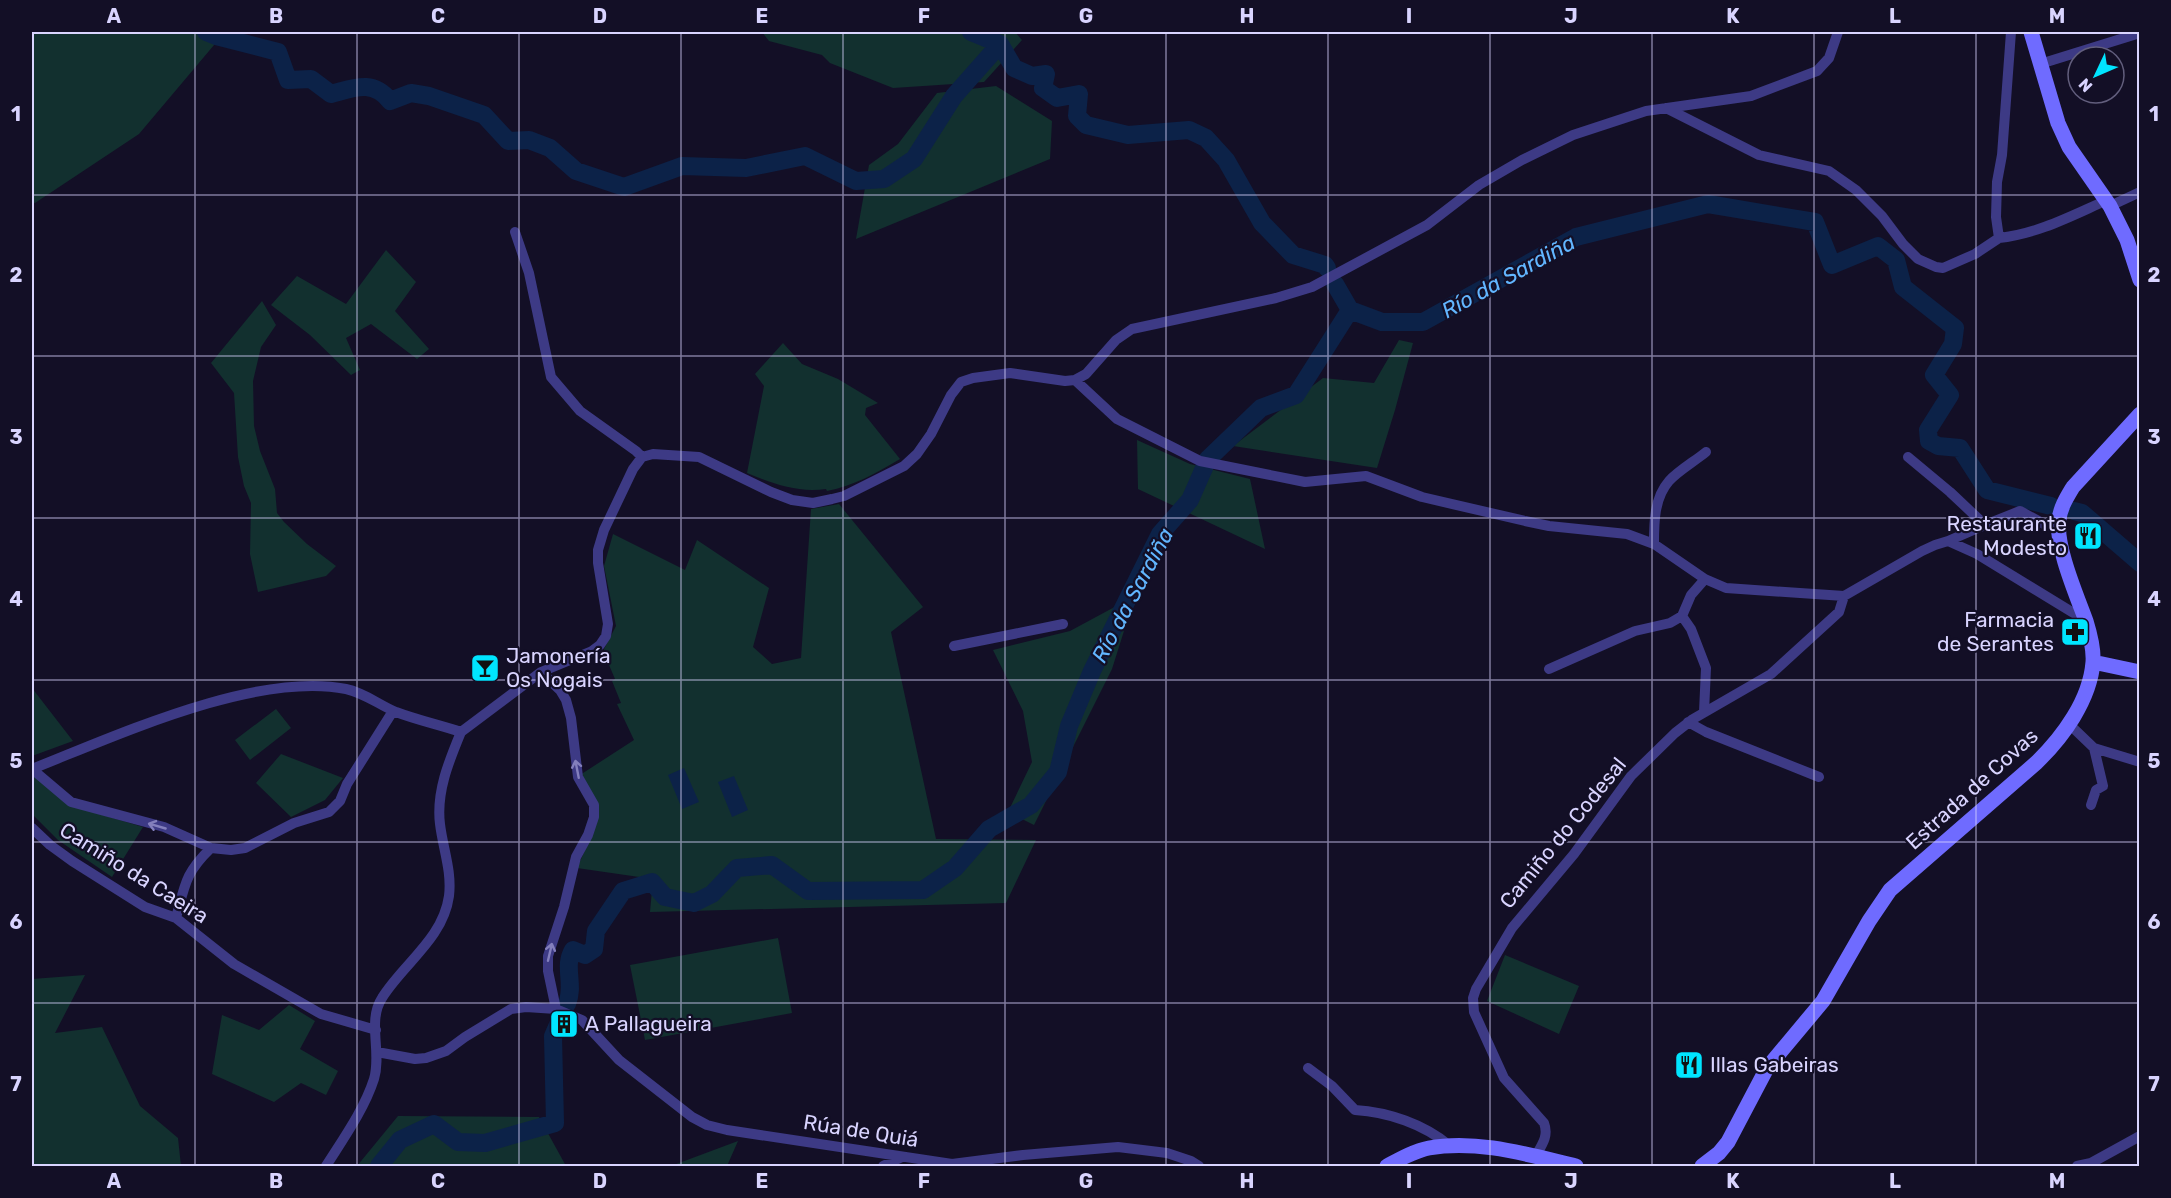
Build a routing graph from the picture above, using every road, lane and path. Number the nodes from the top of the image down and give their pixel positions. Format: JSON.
{"nodes":[{"id":1,"x":1838,"y":32,"type":"edge"},
{"id":2,"x":2011,"y":32,"type":"edge"},
{"id":3,"x":2031,"y":32,"type":"edge"},
{"id":4,"x":2139,"y":33,"type":"edge"},
{"id":5,"x":2040,"y":64,"type":"junction"},
{"id":6,"x":1666,"y":108,"type":"junction"},
{"id":7,"x":2139,"y":192,"type":"edge"},
{"id":8,"x":2108,"y":204,"type":"junction"},
{"id":9,"x":515,"y":232,"type":"dead end"},
{"id":10,"x":1999,"y":238,"type":"junction"},
{"id":11,"x":2139,"y":280,"type":"edge"},
{"id":12,"x":1075,"y":380,"type":"junction"},
{"id":13,"x":2139,"y":414,"type":"edge"},
{"id":14,"x":1706,"y":452,"type":"dead end"},
{"id":15,"x":1908,"y":457,"type":"dead end"},
{"id":16,"x":642,"y":458,"type":"junction"},
{"id":17,"x":1985,"y":525,"type":"junction"},
{"id":18,"x":2058,"y":528,"type":"junction"},
{"id":19,"x":1948,"y":541,"type":"junction"},
{"id":20,"x":1654,"y":544,"type":"junction"},
{"id":21,"x":1705,"y":579,"type":"junction"},
{"id":22,"x":1844,"y":596,"type":"junction"},
{"id":23,"x":1682,"y":616,"type":"junction"},
{"id":24,"x":2085,"y":620,"type":"junction"},
{"id":25,"x":1063,"y":624,"type":"dead end"},
{"id":26,"x":954,"y":646,"type":"dead end"},
{"id":27,"x":2093,"y":662,"type":"junction"},
{"id":28,"x":1549,"y":669,"type":"dead end"},
{"id":29,"x":541,"y":672,"type":"junction"},
{"id":30,"x":2139,"y":672,"type":"edge"},
{"id":31,"x":393,"y":711,"type":"junction"},
{"id":32,"x":1704,"y":712,"type":"junction"},
{"id":33,"x":1688,"y":722,"type":"junction"},
{"id":34,"x":2069,"y":724,"type":"junction"},
{"id":35,"x":461,"y":732,"type":"junction"},
{"id":36,"x":2094,"y":748,"type":"junction"},
{"id":37,"x":2139,"y":762,"type":"edge"},
{"id":38,"x":32,"y":769,"type":"edge"},
{"id":39,"x":1819,"y":777,"type":"dead end"},
{"id":40,"x":2091,"y":806,"type":"dead end"},
{"id":41,"x":32,"y":828,"type":"edge"},
{"id":42,"x":211,"y":848,"type":"junction"},
{"id":43,"x":176,"y":918,"type":"junction"},
{"id":44,"x":556,"y":1009,"type":"junction"},
{"id":45,"x":376,"y":1030,"type":"junction"},
{"id":46,"x":377,"y":1052,"type":"junction"},
{"id":47,"x":1308,"y":1068,"type":"dead end"},
{"id":48,"x":2139,"y":1136,"type":"edge"},
{"id":49,"x":1449,"y":1146,"type":"junction"},
{"id":50,"x":902,"y":1157,"type":"junction"},
{"id":51,"x":1535,"y":1157,"type":"junction"},
{"id":52,"x":1573,"y":1166,"type":"edge"},
{"id":53,"x":326,"y":1167,"type":"edge"},
{"id":54,"x":883,"y":1167,"type":"edge"},
{"id":55,"x":1199,"y":1167,"type":"edge"},
{"id":56,"x":1387,"y":1167,"type":"edge"},
{"id":57,"x":1702,"y":1167,"type":"edge"},
{"id":58,"x":2077,"y":1167,"type":"edge"}],
"edges":[{"from":1,"to":6,"type":"street"},
{"from":2,"to":10,"type":"street"},
{"from":3,"to":5,"type":"main road"},
{"from":4,"to":5,"type":"street"},
{"from":5,"to":8,"type":"main road"},
{"from":6,"to":10,"type":"street"},
{"from":6,"to":12,"type":"street"},
{"from":7,"to":8,"type":"street"},
{"from":8,"to":10,"type":"street"},
{"from":8,"to":11,"type":"main road"},
{"from":9,"to":16,"type":"street"},
{"from":12,"to":16,"type":"street"},
{"from":12,"to":20,"type":"street"},
{"from":13,"to":18,"type":"main road","name":"Estrada de Covas"},
{"from":14,"to":20,"type":"street"},
{"from":15,"to":17,"type":"street"},
{"from":16,"to":29,"type":"street"},
{"from":17,"to":18,"type":"street"},
{"from":17,"to":19,"type":"street"},
{"from":18,"to":24,"type":"main road","name":"Estrada de Covas"},
{"from":19,"to":22,"type":"street"},
{"from":19,"to":24,"type":"street"},
{"from":20,"to":21,"type":"street"},
{"from":21,"to":22,"type":"street"},
{"from":21,"to":23,"type":"street"},
{"from":22,"to":32,"type":"street","name":"Camiño do Codesal"},
{"from":23,"to":28,"type":"street"},
{"from":23,"to":32,"type":"street"},
{"from":24,"to":27,"type":"main road","name":"Estrada de Covas"},
{"from":25,"to":26,"type":"street"},
{"from":27,"to":30,"type":"main road"},
{"from":27,"to":34,"type":"main road","name":"Estrada de Covas"},
{"from":29,"to":35,"type":"street"},
{"from":44,"to":29,"type":"street","one_way":true},
{"from":31,"to":35,"type":"street"},
{"from":31,"to":38,"type":"street"},
{"from":31,"to":42,"type":"street"},
{"from":32,"to":33,"type":"street","name":"Camiño do Codesal"},
{"from":33,"to":39,"type":"street"},
{"from":33,"to":51,"type":"street","name":"Camiño do Codesal"},
{"from":34,"to":36,"type":"street"},
{"from":34,"to":57,"type":"main road","name":"Estrada de Covas"},
{"from":35,"to":45,"type":"street"},
{"from":36,"to":37,"type":"street"},
{"from":36,"to":40,"type":"street"},
{"from":42,"to":38,"type":"street","one_way":true},
{"from":41,"to":43,"type":"street","name":"Camiño da Caeira"},
{"from":42,"to":43,"type":"street"},
{"from":43,"to":45,"type":"street","name":"Camiño da Caeira"},
{"from":44,"to":46,"type":"street"},
{"from":44,"to":50,"type":"street","name":"Rúa de Quiá"},
{"from":45,"to":46,"type":"street"},
{"from":46,"to":53,"type":"street"},
{"from":47,"to":49,"type":"street"},
{"from":48,"to":58,"type":"street"},
{"from":49,"to":51,"type":"main road"},
{"from":49,"to":56,"type":"main road"},
{"from":50,"to":54,"type":"street"},
{"from":50,"to":55,"type":"street","name":"Rúa de Quiá"},
{"from":51,"to":52,"type":"main road"}]}
